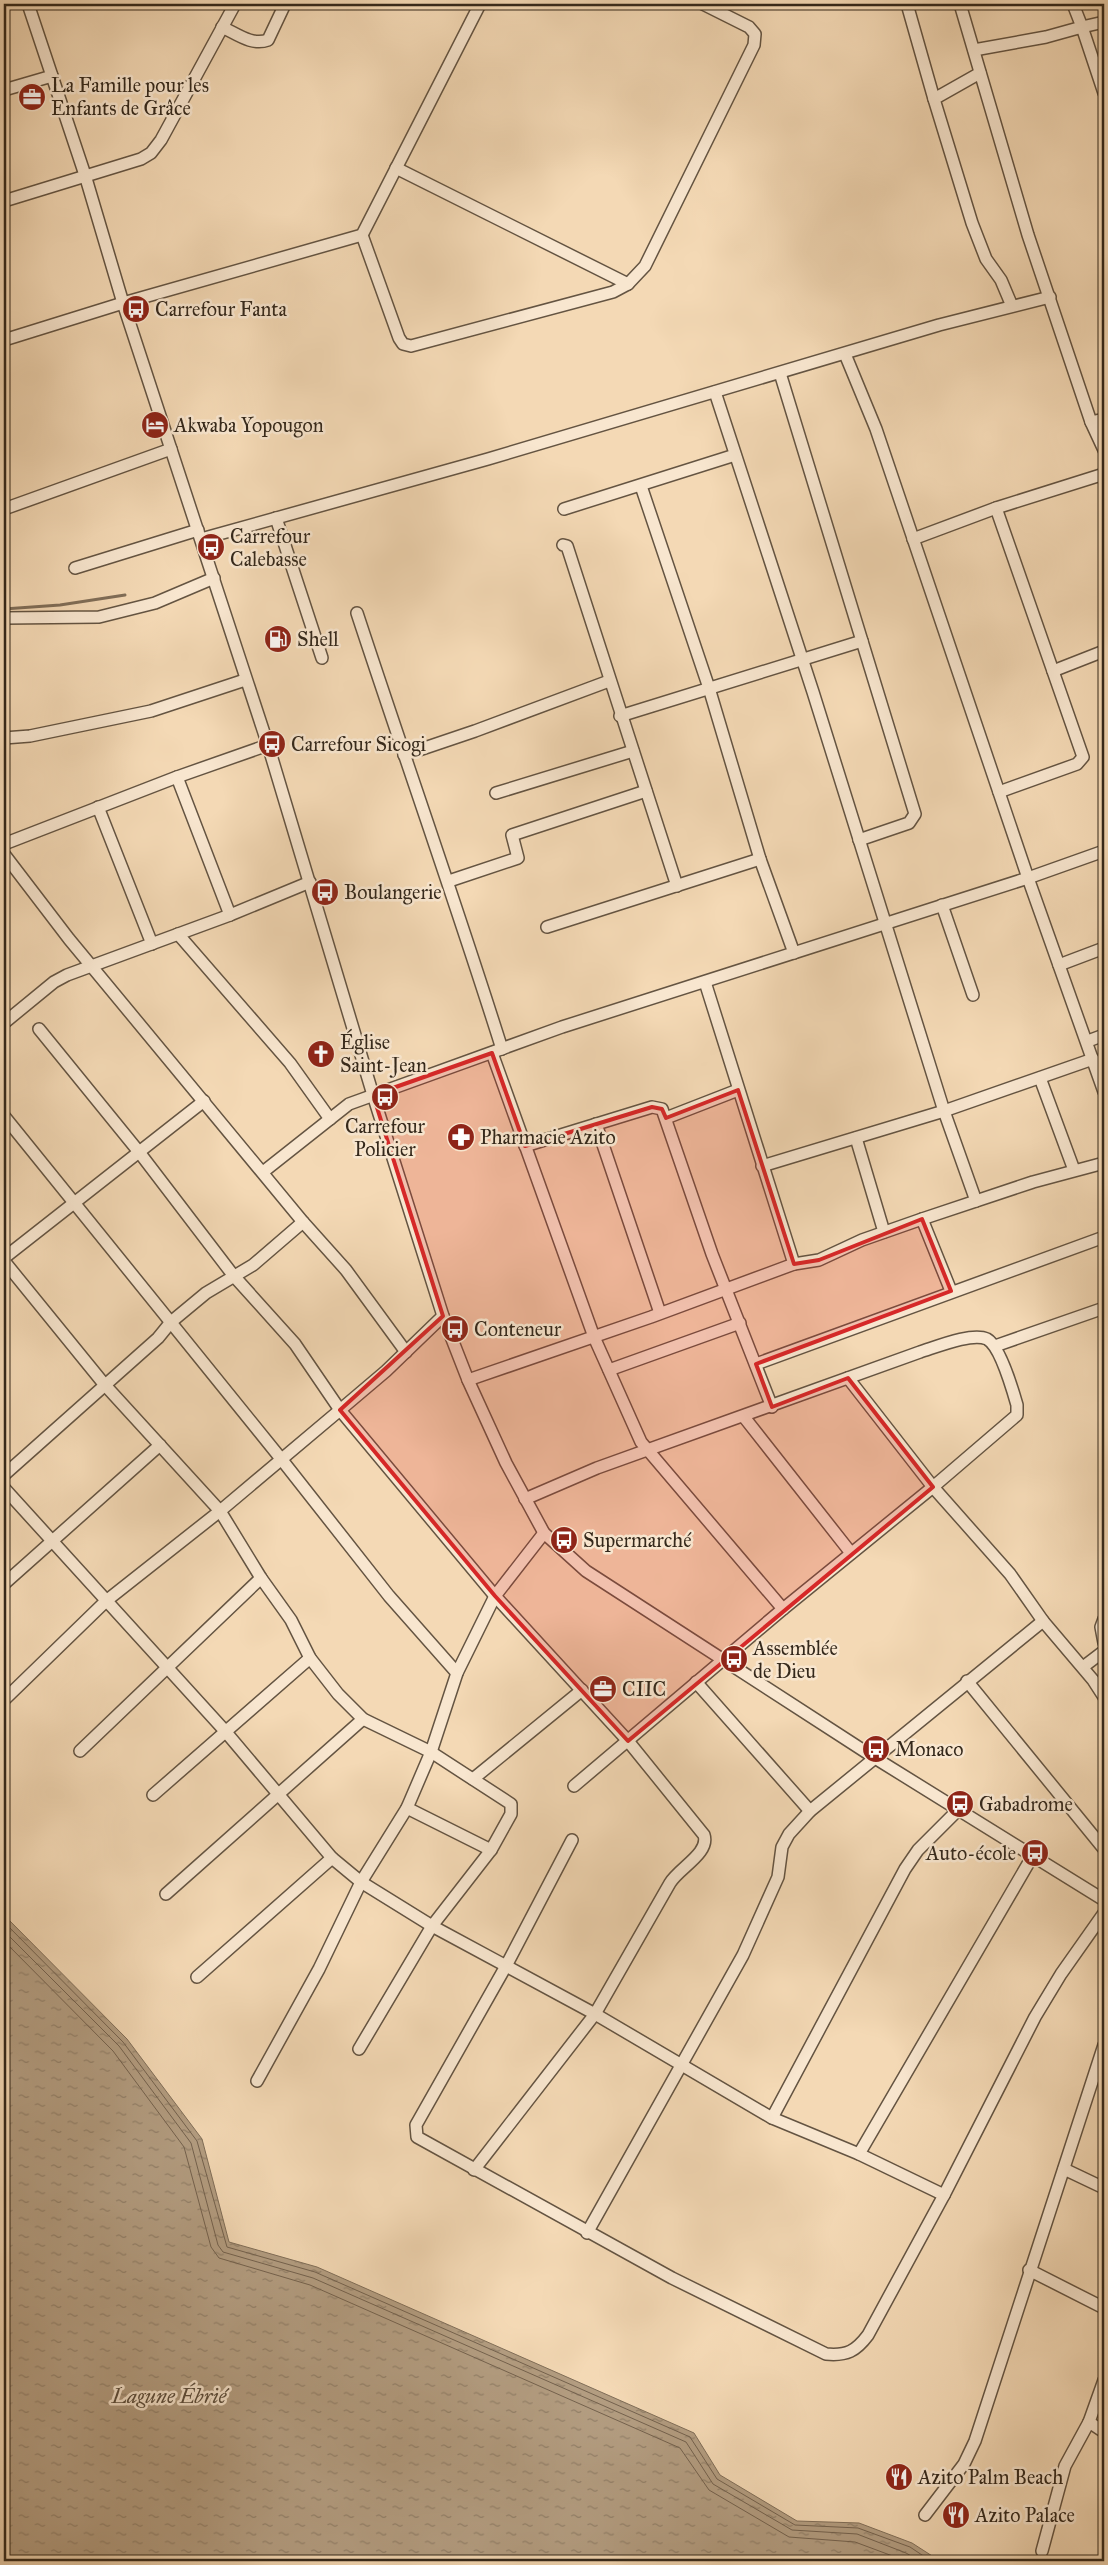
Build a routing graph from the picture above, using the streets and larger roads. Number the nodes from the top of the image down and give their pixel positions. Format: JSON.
{"nodes":[{"id":1,"x":28,"y":4,"type":"edge"},
{"id":2,"x":235,"y":4,"type":"edge"},
{"id":3,"x":285,"y":4,"type":"edge"},
{"id":4,"x":480,"y":4,"type":"edge"},
{"id":5,"x":704,"y":4,"type":"edge"},
{"id":6,"x":907,"y":4,"type":"edge"},
{"id":7,"x":960,"y":4,"type":"edge"},
{"id":8,"x":1073,"y":4,"type":"edge"},
{"id":9,"x":1104,"y":22,"type":"edge"},
{"id":10,"x":222,"y":27,"type":"junction"},
{"id":11,"x":1082,"y":27,"type":"junction"},
{"id":12,"x":974,"y":50,"type":"junction"},
{"id":13,"x":980,"y":73,"type":"junction"},
{"id":14,"x":52,"y":76,"type":"junction"},
{"id":15,"x":4,"y":90,"type":"edge"},
{"id":16,"x":1104,"y":93,"type":"edge"},
{"id":17,"x":934,"y":99,"type":"junction"},
{"id":18,"x":396,"y":168,"type":"junction"},
{"id":19,"x":85,"y":175,"type":"junction"},
{"id":20,"x":4,"y":201,"type":"edge"},
{"id":21,"x":362,"y":235,"type":"junction"},
{"id":22,"x":628,"y":284,"type":"junction"},
{"id":23,"x":1050,"y":297,"type":"junction"},
{"id":24,"x":123,"y":303,"type":"junction"},
{"id":25,"x":1012,"y":306,"type":"junction"},
{"id":26,"x":4,"y":340,"type":"edge"},
{"id":27,"x":845,"y":354,"type":"junction"},
{"id":28,"x":780,"y":373,"type":"junction"},
{"id":29,"x":715,"y":392,"type":"junction"},
{"id":30,"x":1104,"y":419,"type":"edge"},
{"id":31,"x":1091,"y":422,"type":"junction"},
{"id":32,"x":171,"y":449,"type":"junction"},
{"id":33,"x":1104,"y":450,"type":"edge"},
{"id":34,"x":735,"y":456,"type":"junction"},
{"id":35,"x":1104,"y":474,"type":"edge"},
{"id":36,"x":641,"y":486,"type":"junction"},
{"id":37,"x":996,"y":508,"type":"junction"},
{"id":38,"x":4,"y":509,"type":"edge"},
{"id":39,"x":564,"y":509,"type":"dead end"},
{"id":40,"x":276,"y":518,"type":"junction"},
{"id":41,"x":199,"y":534,"type":"junction"},
{"id":42,"x":913,"y":539,"type":"junction"},
{"id":43,"x":563,"y":545,"type":"dead end"},
{"id":44,"x":75,"y":568,"type":"dead end"},
{"id":45,"x":214,"y":578,"type":"junction"},
{"id":46,"x":357,"y":613,"type":"dead end"},
{"id":47,"x":4,"y":618,"type":"edge"},
{"id":48,"x":862,"y":641,"type":"junction"},
{"id":49,"x":1104,"y":651,"type":"edge"},
{"id":50,"x":322,"y":658,"type":"dead end"},
{"id":51,"x":802,"y":660,"type":"junction"},
{"id":52,"x":1053,"y":671,"type":"junction"},
{"id":53,"x":245,"y":680,"type":"junction"},
{"id":54,"x":609,"y":681,"type":"junction"},
{"id":55,"x":709,"y":688,"type":"junction"},
{"id":56,"x":620,"y":716,"type":"junction"},
{"id":57,"x":4,"y":738,"type":"edge"},
{"id":58,"x":268,"y":745,"type":"junction"},
{"id":59,"x":632,"y":751,"type":"junction"},
{"id":60,"x":404,"y":755,"type":"junction"},
{"id":61,"x":177,"y":777,"type":"junction"},
{"id":62,"x":646,"y":792,"type":"junction"},
{"id":63,"x":999,"y":792,"type":"junction"},
{"id":64,"x":496,"y":793,"type":"dead end"},
{"id":65,"x":98,"y":807,"type":"junction"},
{"id":66,"x":858,"y":840,"type":"junction"},
{"id":67,"x":4,"y":844,"type":"edge"},
{"id":68,"x":1104,"y":851,"type":"edge"},
{"id":69,"x":4,"y":854,"type":"edge"},
{"id":70,"x":760,"y":859,"type":"junction"},
{"id":71,"x":1028,"y":878,"type":"junction"},
{"id":72,"x":449,"y":881,"type":"junction"},
{"id":73,"x":310,"y":882,"type":"junction"},
{"id":74,"x":677,"y":886,"type":"junction"},
{"id":75,"x":942,"y":905,"type":"junction"},
{"id":76,"x":230,"y":915,"type":"junction"},
{"id":77,"x":885,"y":923,"type":"junction"},
{"id":78,"x":547,"y":927,"type":"dead end"},
{"id":79,"x":178,"y":934,"type":"junction"},
{"id":80,"x":152,"y":944,"type":"junction"},
{"id":81,"x":1104,"y":948,"type":"edge"},
{"id":82,"x":794,"y":953,"type":"junction"},
{"id":83,"x":1059,"y":965,"type":"junction"},
{"id":84,"x":92,"y":967,"type":"junction"},
{"id":85,"x":704,"y":982,"type":"junction"},
{"id":86,"x":973,"y":995,"type":"dead end"},
{"id":87,"x":4,"y":1023,"type":"edge"},
{"id":88,"x":38,"y":1028,"type":"dead end"},
{"id":89,"x":1104,"y":1035,"type":"edge"},
{"id":90,"x":1088,"y":1041,"type":"junction"},
{"id":91,"x":497,"y":1051,"type":"junction"},
{"id":92,"x":1093,"y":1059,"type":"junction"},
{"id":93,"x":1040,"y":1078,"type":"junction"},
{"id":94,"x":738,"y":1090,"type":"junction"},
{"id":95,"x":1104,"y":1092,"type":"edge"},
{"id":96,"x":373,"y":1095,"type":"junction"},
{"id":97,"x":204,"y":1101,"type":"junction"},
{"id":98,"x":944,"y":1111,"type":"junction"},
{"id":99,"x":4,"y":1116,"type":"edge"},
{"id":100,"x":666,"y":1118,"type":"junction"},
{"id":101,"x":330,"y":1119,"type":"junction"},
{"id":102,"x":596,"y":1124,"type":"junction"},
{"id":103,"x":856,"y":1138,"type":"junction"},
{"id":104,"x":525,"y":1146,"type":"junction"},
{"id":105,"x":139,"y":1152,"type":"junction"},
{"id":106,"x":1104,"y":1163,"type":"edge"},
{"id":107,"x":762,"y":1166,"type":"junction"},
{"id":108,"x":1074,"y":1170,"type":"junction"},
{"id":109,"x":263,"y":1172,"type":"junction"},
{"id":110,"x":976,"y":1201,"type":"junction"},
{"id":111,"x":75,"y":1202,"type":"junction"},
{"id":112,"x":922,"y":1219,"type":"junction"},
{"id":113,"x":303,"y":1222,"type":"junction"},
{"id":114,"x":884,"y":1232,"type":"junction"},
{"id":115,"x":1104,"y":1237,"type":"edge"},
{"id":116,"x":4,"y":1259,"type":"edge"},
{"id":117,"x":794,"y":1264,"type":"junction"},
{"id":118,"x":233,"y":1276,"type":"junction"},
{"id":119,"x":727,"y":1288,"type":"junction"},
{"id":120,"x":951,"y":1292,"type":"junction"},
{"id":121,"x":1104,"y":1308,"type":"edge"},
{"id":122,"x":660,"y":1313,"type":"junction"},
{"id":123,"x":443,"y":1316,"type":"junction"},
{"id":124,"x":171,"y":1322,"type":"junction"},
{"id":125,"x":740,"y":1323,"type":"junction"},
{"id":126,"x":594,"y":1337,"type":"junction"},
{"id":127,"x":995,"y":1346,"type":"junction"},
{"id":128,"x":406,"y":1352,"type":"junction"},
{"id":129,"x":756,"y":1364,"type":"junction"},
{"id":130,"x":609,"y":1370,"type":"junction"},
{"id":131,"x":848,"y":1378,"type":"junction"},
{"id":132,"x":468,"y":1380,"type":"junction"},
{"id":133,"x":104,"y":1384,"type":"junction"},
{"id":134,"x":772,"y":1407,"type":"junction"},
{"id":135,"x":340,"y":1410,"type":"junction"},
{"id":136,"x":744,"y":1417,"type":"junction"},
{"id":137,"x":160,"y":1446,"type":"junction"},
{"id":138,"x":648,"y":1452,"type":"junction"},
{"id":139,"x":282,"y":1460,"type":"junction"},
{"id":140,"x":4,"y":1475,"type":"edge"},
{"id":141,"x":933,"y":1487,"type":"junction"},
{"id":142,"x":4,"y":1488,"type":"edge"},
{"id":143,"x":525,"y":1499,"type":"junction"},
{"id":144,"x":220,"y":1511,"type":"junction"},
{"id":145,"x":544,"y":1533,"type":"junction"},
{"id":146,"x":52,"y":1541,"type":"junction"},
{"id":147,"x":851,"y":1554,"type":"junction"},
{"id":148,"x":261,"y":1578,"type":"junction"},
{"id":149,"x":4,"y":1584,"type":"edge"},
{"id":150,"x":495,"y":1596,"type":"junction"},
{"id":151,"x":106,"y":1601,"type":"junction"},
{"id":152,"x":783,"y":1609,"type":"junction"},
{"id":153,"x":1104,"y":1619,"type":"edge"},
{"id":154,"x":1043,"y":1621,"type":"junction"},
{"id":155,"x":1104,"y":1643,"type":"edge"},
{"id":156,"x":1104,"y":1652,"type":"edge"},
{"id":157,"x":310,"y":1658,"type":"junction"},
{"id":158,"x":723,"y":1660,"type":"junction"},
{"id":159,"x":165,"y":1668,"type":"junction"},
{"id":160,"x":1083,"y":1668,"type":"junction"},
{"id":161,"x":457,"y":1673,"type":"junction"},
{"id":162,"x":967,"y":1681,"type":"junction"},
{"id":163,"x":696,"y":1682,"type":"junction"},
{"id":164,"x":582,"y":1690,"type":"junction"},
{"id":165,"x":1104,"y":1697,"type":"edge"},
{"id":166,"x":4,"y":1700,"type":"edge"},
{"id":167,"x":362,"y":1719,"type":"junction"},
{"id":168,"x":225,"y":1731,"type":"junction"},
{"id":169,"x":628,"y":1741,"type":"junction"},
{"id":170,"x":80,"y":1751,"type":"dead end"},
{"id":171,"x":431,"y":1752,"type":"junction"},
{"id":172,"x":875,"y":1758,"type":"junction"},
{"id":173,"x":473,"y":1779,"type":"junction"},
{"id":174,"x":574,"y":1786,"type":"dead end"},
{"id":175,"x":279,"y":1792,"type":"junction"},
{"id":176,"x":153,"y":1795,"type":"dead end"},
{"id":177,"x":407,"y":1808,"type":"junction"},
{"id":178,"x":959,"y":1809,"type":"junction"},
{"id":179,"x":810,"y":1811,"type":"junction"},
{"id":180,"x":572,"y":1840,"type":"dead end"},
{"id":181,"x":1104,"y":1849,"type":"edge"},
{"id":182,"x":491,"y":1850,"type":"junction"},
{"id":183,"x":1032,"y":1857,"type":"junction"},
{"id":184,"x":332,"y":1858,"type":"junction"},
{"id":185,"x":361,"y":1882,"type":"junction"},
{"id":186,"x":166,"y":1894,"type":"dead end"},
{"id":187,"x":1104,"y":1900,"type":"edge"},
{"id":188,"x":1104,"y":1913,"type":"edge"},
{"id":189,"x":432,"y":1926,"type":"junction"},
{"id":190,"x":506,"y":1966,"type":"junction"},
{"id":191,"x":197,"y":1977,"type":"dead end"},
{"id":192,"x":595,"y":2014,"type":"junction"},
{"id":193,"x":1104,"y":2045,"type":"edge"},
{"id":194,"x":359,"y":2049,"type":"dead end"},
{"id":195,"x":680,"y":2066,"type":"junction"},
{"id":196,"x":258,"y":2081,"type":"dead end"},
{"id":197,"x":772,"y":2118,"type":"junction"},
{"id":198,"x":859,"y":2154,"type":"junction"},
{"id":199,"x":1064,"y":2169,"type":"junction"},
{"id":200,"x":474,"y":2170,"type":"junction"},
{"id":201,"x":1104,"y":2188,"type":"edge"},
{"id":202,"x":944,"y":2195,"type":"junction"},
{"id":203,"x":587,"y":2233,"type":"junction"},
{"id":204,"x":1029,"y":2270,"type":"junction"},
{"id":205,"x":1104,"y":2308,"type":"edge"},
{"id":206,"x":1104,"y":2380,"type":"edge"},
{"id":207,"x":1089,"y":2422,"type":"junction"},
{"id":208,"x":1104,"y":2432,"type":"edge"},
{"id":209,"x":925,"y":2515,"type":"dead end"},
{"id":210,"x":1042,"y":2551,"type":"dead end"}],
"edges":[{"from":1,"to":14,"type":"street"},
{"from":2,"to":10,"type":"street"},
{"from":3,"to":10,"type":"street"},
{"from":4,"to":18,"type":"street"},
{"from":5,"to":22,"type":"street"},
{"from":6,"to":17,"type":"street"},
{"from":7,"to":12,"type":"street"},
{"from":8,"to":11,"type":"street"},
{"from":9,"to":11,"type":"street"},
{"from":10,"to":19,"type":"street"},
{"from":11,"to":12,"type":"street"},
{"from":11,"to":16,"type":"street"},
{"from":12,"to":13,"type":"street"},
{"from":13,"to":17,"type":"street"},
{"from":13,"to":23,"type":"street"},
{"from":14,"to":15,"type":"street"},
{"from":14,"to":19,"type":"street"},
{"from":17,"to":25,"type":"street"},
{"from":18,"to":21,"type":"street"},
{"from":18,"to":22,"type":"street"},
{"from":19,"to":20,"type":"street"},
{"from":19,"to":24,"type":"street"},
{"from":21,"to":22,"type":"street"},
{"from":21,"to":24,"type":"street"},
{"from":23,"to":25,"type":"street"},
{"from":23,"to":31,"type":"street"},
{"from":24,"to":26,"type":"street"},
{"from":24,"to":32,"type":"street"},
{"from":25,"to":27,"type":"street"},
{"from":27,"to":28,"type":"street"},
{"from":27,"to":42,"type":"street"},
{"from":28,"to":29,"type":"street"},
{"from":28,"to":48,"type":"street"},
{"from":29,"to":34,"type":"street"},
{"from":29,"to":40,"type":"street"},
{"from":30,"to":31,"type":"street"},
{"from":31,"to":33,"type":"street"},
{"from":32,"to":38,"type":"street"},
{"from":32,"to":41,"type":"street"},
{"from":34,"to":36,"type":"street"},
{"from":34,"to":51,"type":"street"},
{"from":35,"to":37,"type":"street"},
{"from":36,"to":39,"type":"street"},
{"from":36,"to":55,"type":"street"},
{"from":37,"to":42,"type":"street"},
{"from":37,"to":52,"type":"street"},
{"from":40,"to":41,"type":"street"},
{"from":40,"to":50,"type":"street"},
{"from":41,"to":44,"type":"street"},
{"from":41,"to":45,"type":"street"},
{"from":42,"to":63,"type":"street"},
{"from":43,"to":54,"type":"street"},
{"from":45,"to":47,"type":"street"},
{"from":45,"to":53,"type":"street"},
{"from":46,"to":60,"type":"street"},
{"from":48,"to":51,"type":"street"},
{"from":48,"to":66,"type":"street"},
{"from":49,"to":52,"type":"street"},
{"from":51,"to":55,"type":"street"},
{"from":51,"to":66,"type":"street"},
{"from":52,"to":63,"type":"street"},
{"from":53,"to":57,"type":"street"},
{"from":53,"to":58,"type":"street"},
{"from":54,"to":56,"type":"street"},
{"from":54,"to":60,"type":"street"},
{"from":55,"to":56,"type":"street"},
{"from":55,"to":70,"type":"street"},
{"from":56,"to":59,"type":"street"},
{"from":58,"to":61,"type":"street"},
{"from":58,"to":73,"type":"street"},
{"from":59,"to":62,"type":"street"},
{"from":59,"to":64,"type":"street"},
{"from":60,"to":72,"type":"street"},
{"from":61,"to":65,"type":"street"},
{"from":61,"to":76,"type":"street"},
{"from":62,"to":72,"type":"street"},
{"from":62,"to":74,"type":"street"},
{"from":63,"to":71,"type":"street"},
{"from":65,"to":67,"type":"street"},
{"from":65,"to":80,"type":"street"},
{"from":66,"to":77,"type":"street"},
{"from":68,"to":71,"type":"street"},
{"from":69,"to":84,"type":"street"},
{"from":70,"to":74,"type":"street"},
{"from":70,"to":82,"type":"street"},
{"from":71,"to":75,"type":"street"},
{"from":71,"to":83,"type":"street"},
{"from":72,"to":91,"type":"street"},
{"from":73,"to":76,"type":"street"},
{"from":73,"to":96,"type":"street"},
{"from":74,"to":78,"type":"street"},
{"from":75,"to":77,"type":"street"},
{"from":75,"to":86,"type":"street"},
{"from":76,"to":79,"type":"street"},
{"from":77,"to":82,"type":"street"},
{"from":77,"to":98,"type":"street"},
{"from":79,"to":80,"type":"street"},
{"from":79,"to":101,"type":"street"},
{"from":80,"to":84,"type":"street"},
{"from":81,"to":83,"type":"street"},
{"from":82,"to":85,"type":"street"},
{"from":83,"to":90,"type":"street"},
{"from":84,"to":87,"type":"street"},
{"from":84,"to":97,"type":"street"},
{"from":85,"to":91,"type":"street"},
{"from":85,"to":94,"type":"street"},
{"from":88,"to":105,"type":"street"},
{"from":89,"to":90,"type":"street"},
{"from":90,"to":92,"type":"street"},
{"from":91,"to":96,"type":"street"},
{"from":91,"to":104,"type":"street"},
{"from":92,"to":93,"type":"street"},
{"from":92,"to":95,"type":"street"},
{"from":93,"to":98,"type":"street"},
{"from":93,"to":108,"type":"street"},
{"from":94,"to":100,"type":"street"},
{"from":94,"to":107,"type":"street"},
{"from":96,"to":101,"type":"street"},
{"from":96,"to":123,"type":"street"},
{"from":97,"to":105,"type":"street"},
{"from":97,"to":109,"type":"street"},
{"from":98,"to":103,"type":"street"},
{"from":98,"to":110,"type":"street"},
{"from":99,"to":111,"type":"street"},
{"from":100,"to":102,"type":"street"},
{"from":100,"to":119,"type":"street"},
{"from":101,"to":109,"type":"street"},
{"from":102,"to":104,"type":"street"},
{"from":102,"to":122,"type":"street"},
{"from":103,"to":107,"type":"street"},
{"from":103,"to":114,"type":"street"},
{"from":104,"to":126,"type":"street"},
{"from":105,"to":111,"type":"street"},
{"from":105,"to":118,"type":"street"},
{"from":106,"to":108,"type":"street"},
{"from":107,"to":117,"type":"street"},
{"from":108,"to":110,"type":"street"},
{"from":109,"to":113,"type":"street"},
{"from":110,"to":112,"type":"street"},
{"from":111,"to":116,"type":"street"},
{"from":111,"to":124,"type":"street"},
{"from":112,"to":114,"type":"street"},
{"from":112,"to":120,"type":"street"},
{"from":113,"to":118,"type":"street"},
{"from":113,"to":128,"type":"street"},
{"from":114,"to":117,"type":"street"},
{"from":115,"to":120,"type":"street"},
{"from":116,"to":133,"type":"street"},
{"from":117,"to":119,"type":"street"},
{"from":118,"to":124,"type":"street"},
{"from":118,"to":135,"type":"street"},
{"from":119,"to":122,"type":"street"},
{"from":119,"to":125,"type":"street"},
{"from":120,"to":129,"type":"street"},
{"from":121,"to":127,"type":"street"},
{"from":122,"to":126,"type":"street"},
{"from":123,"to":128,"type":"street"},
{"from":123,"to":132,"type":"street"},
{"from":124,"to":133,"type":"street"},
{"from":124,"to":139,"type":"street"},
{"from":125,"to":129,"type":"street"},
{"from":125,"to":130,"type":"street"},
{"from":126,"to":130,"type":"street"},
{"from":126,"to":132,"type":"street"},
{"from":127,"to":131,"type":"street"},
{"from":127,"to":141,"type":"street"},
{"from":128,"to":135,"type":"street"},
{"from":129,"to":134,"type":"street"},
{"from":130,"to":138,"type":"street"},
{"from":131,"to":134,"type":"street"},
{"from":131,"to":141,"type":"street"},
{"from":132,"to":143,"type":"street"},
{"from":133,"to":137,"type":"street"},
{"from":133,"to":140,"type":"street"},
{"from":134,"to":136,"type":"street"},
{"from":135,"to":139,"type":"street"},
{"from":135,"to":150,"type":"street"},
{"from":136,"to":138,"type":"street"},
{"from":136,"to":147,"type":"street"},
{"from":137,"to":144,"type":"street"},
{"from":137,"to":146,"type":"street"},
{"from":138,"to":143,"type":"street"},
{"from":138,"to":152,"type":"street"},
{"from":139,"to":144,"type":"street"},
{"from":139,"to":161,"type":"street"},
{"from":141,"to":147,"type":"street"},
{"from":141,"to":154,"type":"street"},
{"from":142,"to":146,"type":"street"},
{"from":143,"to":145,"type":"street"},
{"from":144,"to":148,"type":"street"},
{"from":144,"to":151,"type":"street"},
{"from":145,"to":150,"type":"street"},
{"from":145,"to":158,"type":"street"},
{"from":146,"to":149,"type":"street"},
{"from":146,"to":151,"type":"street"},
{"from":147,"to":152,"type":"street"},
{"from":148,"to":157,"type":"street"},
{"from":148,"to":159,"type":"street"},
{"from":150,"to":161,"type":"street"},
{"from":150,"to":164,"type":"street"},
{"from":151,"to":159,"type":"street"},
{"from":151,"to":166,"type":"street"},
{"from":152,"to":158,"type":"street"},
{"from":153,"to":155,"type":"street"},
{"from":154,"to":160,"type":"street"},
{"from":154,"to":162,"type":"street"},
{"from":156,"to":160,"type":"street"},
{"from":157,"to":167,"type":"street"},
{"from":157,"to":168,"type":"street"},
{"from":158,"to":163,"type":"street"},
{"from":158,"to":172,"type":"street"},
{"from":159,"to":168,"type":"street"},
{"from":159,"to":170,"type":"street"},
{"from":160,"to":165,"type":"street"},
{"from":161,"to":171,"type":"street"},
{"from":162,"to":172,"type":"street"},
{"from":162,"to":181,"type":"street"},
{"from":163,"to":169,"type":"street"},
{"from":163,"to":179,"type":"street"},
{"from":164,"to":169,"type":"street"},
{"from":164,"to":173,"type":"street"},
{"from":167,"to":171,"type":"street"},
{"from":167,"to":175,"type":"street"},
{"from":168,"to":175,"type":"street"},
{"from":168,"to":176,"type":"street"},
{"from":169,"to":174,"type":"street"},
{"from":169,"to":192,"type":"street"},
{"from":171,"to":173,"type":"street"},
{"from":171,"to":177,"type":"street"},
{"from":172,"to":178,"type":"street"},
{"from":172,"to":179,"type":"street"},
{"from":173,"to":182,"type":"street"},
{"from":175,"to":184,"type":"street"},
{"from":175,"to":186,"type":"street"},
{"from":177,"to":182,"type":"street"},
{"from":177,"to":185,"type":"street"},
{"from":178,"to":183,"type":"street"},
{"from":178,"to":197,"type":"street"},
{"from":179,"to":195,"type":"street"},
{"from":180,"to":190,"type":"street"},
{"from":182,"to":189,"type":"street"},
{"from":183,"to":187,"type":"street"},
{"from":183,"to":198,"type":"street"},
{"from":184,"to":185,"type":"street"},
{"from":184,"to":191,"type":"street"},
{"from":185,"to":189,"type":"street"},
{"from":185,"to":196,"type":"street"},
{"from":188,"to":202,"type":"street"},
{"from":189,"to":190,"type":"street"},
{"from":189,"to":194,"type":"street"},
{"from":190,"to":192,"type":"street"},
{"from":190,"to":200,"type":"street"},
{"from":192,"to":195,"type":"street"},
{"from":192,"to":200,"type":"street"},
{"from":193,"to":199,"type":"street"},
{"from":195,"to":197,"type":"street"},
{"from":195,"to":203,"type":"street"},
{"from":197,"to":198,"type":"street"},
{"from":198,"to":202,"type":"street"},
{"from":199,"to":201,"type":"street"},
{"from":199,"to":204,"type":"street"},
{"from":200,"to":203,"type":"street"},
{"from":202,"to":203,"type":"street"},
{"from":204,"to":205,"type":"street"},
{"from":204,"to":209,"type":"street"},
{"from":206,"to":207,"type":"street"},
{"from":207,"to":208,"type":"street"},
{"from":207,"to":210,"type":"street"}]}
